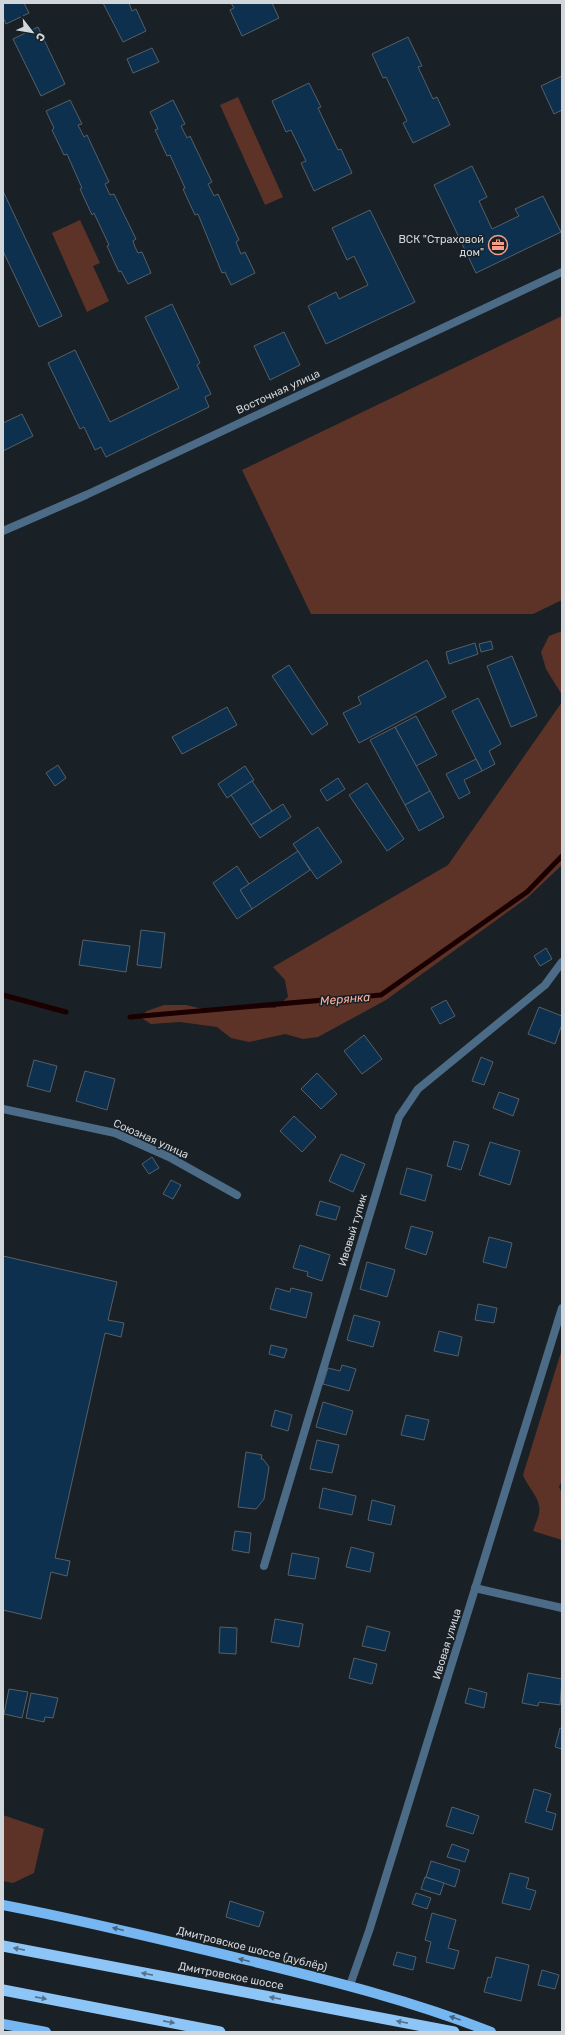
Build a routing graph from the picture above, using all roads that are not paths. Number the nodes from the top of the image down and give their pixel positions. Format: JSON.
{"nodes":[{"id":1,"x":562,"y":272,"type":"edge"},
{"id":2,"x":3,"y":531,"type":"edge"},
{"id":3,"x":562,"y":962,"type":"edge"},
{"id":4,"x":3,"y":1109,"type":"edge"},
{"id":5,"x":237,"y":1195,"type":"dead end"},
{"id":6,"x":562,"y":1308,"type":"edge"},
{"id":7,"x":264,"y":1566,"type":"dead end"},
{"id":8,"x":475,"y":1588,"type":"junction"},
{"id":9,"x":562,"y":1608,"type":"edge"},
{"id":10,"x":3,"y":1905,"type":"edge"},
{"id":11,"x":3,"y":1946,"type":"edge"},
{"id":12,"x":350,"y":1985,"type":"junction"},
{"id":13,"x":3,"y":1990,"type":"edge"},
{"id":14,"x":3,"y":2024,"type":"edge"},
{"id":15,"x":46,"y":2032,"type":"edge"},
{"id":16,"x":220,"y":2032,"type":"edge"},
{"id":17,"x":454,"y":2032,"type":"edge"},
{"id":18,"x":491,"y":2032,"type":"edge"}],
"edges":[{"from":1,"to":2,"type":"street","name":"Восточная улица"},
{"from":3,"to":7,"type":"street","name":"Ивовый тупик"},
{"from":4,"to":5,"type":"street","name":"Союзная улица"},
{"from":6,"to":8,"type":"street","name":"Ивовая улица"},
{"from":8,"to":9,"type":"street"},
{"from":8,"to":12,"type":"street","name":"Ивовая улица"},
{"from":12,"to":10,"type":"main road","name":"Дмитровское шоссе (дублёр)","one_way":true},
{"from":17,"to":11,"type":"highway","name":"Дмитровское шоссе","one_way":true},
{"from":18,"to":12,"type":"main road","name":"Дмитровское шоссе (дублёр)","one_way":true},
{"from":13,"to":16,"type":"highway","one_way":true},
{"from":14,"to":15,"type":"main road"}]}
